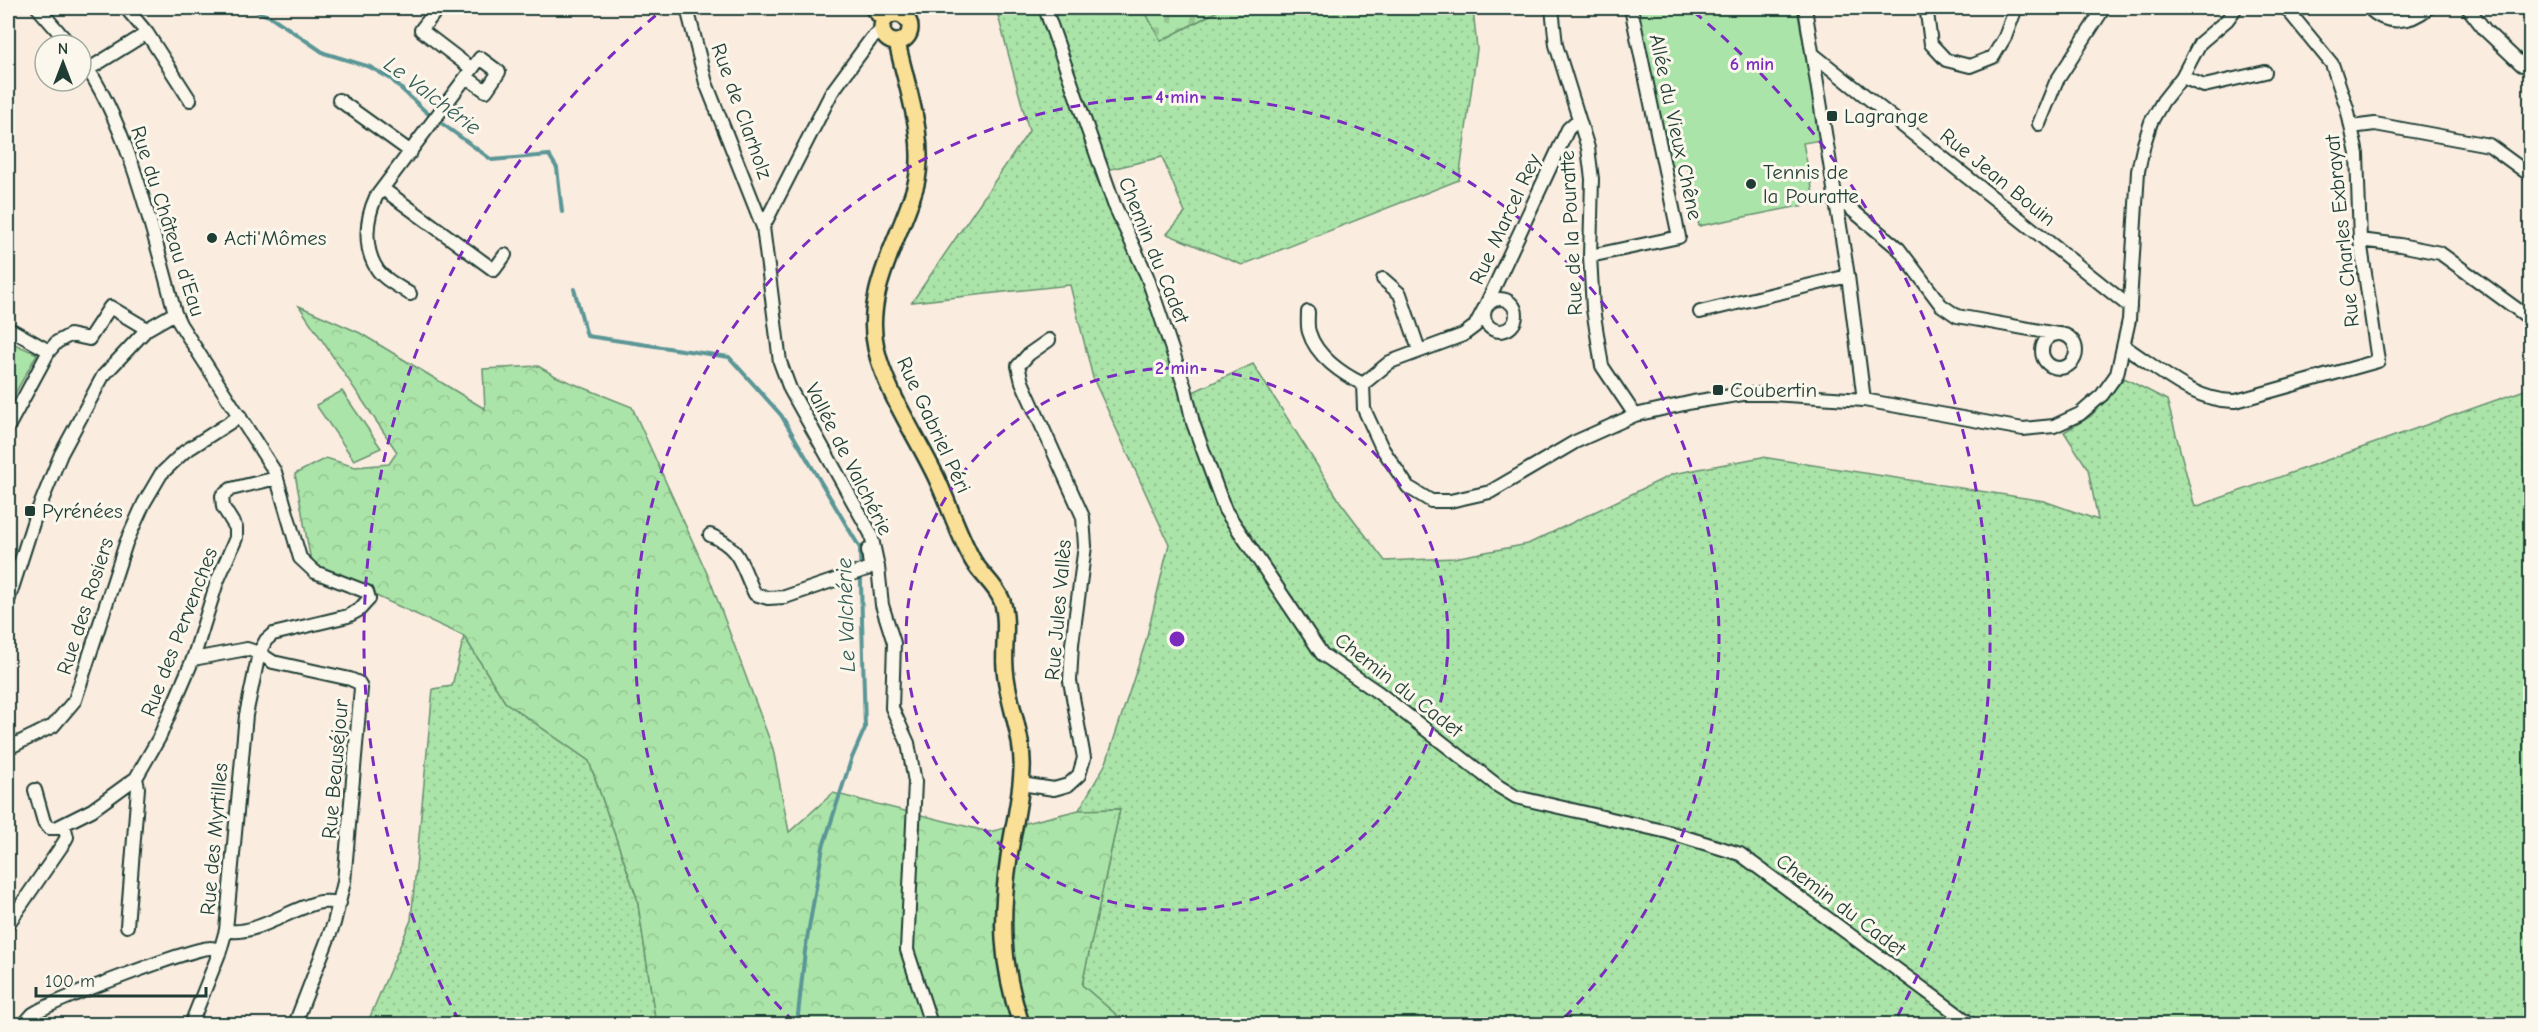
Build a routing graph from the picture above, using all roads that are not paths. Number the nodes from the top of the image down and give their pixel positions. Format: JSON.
{"nodes":[{"id":1,"x":38,"y":8,"type":"edge"},
{"id":2,"x":126,"y":8,"type":"edge"},
{"id":3,"x":438,"y":8,"type":"edge"},
{"id":4,"x":687,"y":8,"type":"edge"},
{"id":5,"x":873,"y":8,"type":"edge"},
{"id":6,"x":1045,"y":8,"type":"edge"},
{"id":7,"x":1552,"y":8,"type":"edge"},
{"id":8,"x":1631,"y":8,"type":"edge"},
{"id":9,"x":1805,"y":8,"type":"edge"},
{"id":10,"x":1929,"y":8,"type":"edge"},
{"id":11,"x":2016,"y":8,"type":"edge"},
{"id":12,"x":2104,"y":8,"type":"edge"},
{"id":13,"x":2236,"y":8,"type":"edge"},
{"id":14,"x":2286,"y":8,"type":"edge"},
{"id":15,"x":2369,"y":8,"type":"edge"},
{"id":16,"x":2428,"y":8,"type":"edge"},
{"id":17,"x":2468,"y":8,"type":"edge"},
{"id":18,"x":909,"y":13,"type":"edge"},
{"id":19,"x":883,"y":25,"type":"junction"},
{"id":20,"x":59,"y":33,"type":"edge"},
{"id":21,"x":147,"y":33,"type":"junction"},
{"id":22,"x":897,"y":42,"type":"junction"},
{"id":23,"x":1814,"y":55,"type":"junction"},
{"id":24,"x":93,"y":60,"type":"edge"},
{"id":25,"x":2522,"y":65,"type":"dead end"},
{"id":26,"x":2265,"y":72,"type":"dead end"},
{"id":27,"x":2182,"y":77,"type":"junction"},
{"id":28,"x":93,"y":78,"type":"edge"},
{"id":29,"x":190,"y":100,"type":"dead end"},
{"id":30,"x":339,"y":100,"type":"dead end"},
{"id":31,"x":1579,"y":119,"type":"junction"},
{"id":32,"x":2038,"y":124,"type":"dead end"},
{"id":33,"x":2351,"y":127,"type":"junction"},
{"id":34,"x":411,"y":152,"type":"junction"},
{"id":35,"x":2530,"y":175,"type":"edge"},
{"id":36,"x":383,"y":189,"type":"junction"},
{"id":37,"x":1834,"y":195,"type":"junction"},
{"id":38,"x":764,"y":227,"type":"junction"},
{"id":39,"x":2360,"y":240,"type":"junction"},
{"id":40,"x":505,"y":255,"type":"dead end"},
{"id":41,"x":1590,"y":256,"type":"junction"},
{"id":42,"x":1848,"y":276,"type":"junction"},
{"id":43,"x":1383,"y":279,"type":"dead end"},
{"id":44,"x":410,"y":294,"type":"dead end"},
{"id":45,"x":2130,"y":307,"type":"junction"},
{"id":46,"x":1308,"y":312,"type":"dead end"},
{"id":47,"x":1700,"y":312,"type":"dead end"},
{"id":48,"x":175,"y":313,"type":"junction"},
{"id":49,"x":2525,"y":315,"type":"dead end"},
{"id":50,"x":8,"y":328,"type":"edge"},
{"id":51,"x":147,"y":329,"type":"junction"},
{"id":52,"x":2057,"y":334,"type":"dead end"},
{"id":53,"x":1050,"y":339,"type":"dead end"},
{"id":54,"x":2125,"y":347,"type":"junction"},
{"id":55,"x":1419,"y":350,"type":"junction"},
{"id":56,"x":49,"y":351,"type":"junction"},
{"id":57,"x":1363,"y":384,"type":"junction"},
{"id":58,"x":1864,"y":400,"type":"junction"},
{"id":59,"x":1635,"y":415,"type":"junction"},
{"id":60,"x":240,"y":416,"type":"junction"},
{"id":61,"x":8,"y":427,"type":"edge"},
{"id":62,"x":277,"y":478,"type":"junction"},
{"id":63,"x":850,"y":497,"type":"junction"},
{"id":64,"x":710,"y":535,"type":"dead end"},
{"id":65,"x":8,"y":553,"type":"edge"},
{"id":66,"x":22,"y":553,"type":"junction"},
{"id":67,"x":8,"y":602,"type":"edge"},
{"id":68,"x":259,"y":653,"type":"junction"},
{"id":69,"x":193,"y":660,"type":"junction"},
{"id":70,"x":8,"y":748,"type":"edge"},
{"id":71,"x":136,"y":778,"type":"junction"},
{"id":72,"x":1021,"y":784,"type":"junction"},
{"id":73,"x":35,"y":790,"type":"dead end"},
{"id":74,"x":64,"y":825,"type":"junction"},
{"id":75,"x":340,"y":903,"type":"junction"},
{"id":76,"x":8,"y":924,"type":"edge"},
{"id":77,"x":127,"y":926,"type":"dead end"},
{"id":78,"x":226,"y":930,"type":"junction"},
{"id":79,"x":220,"y":951,"type":"junction"},
{"id":80,"x":24,"y":1024,"type":"edge"},
{"id":81,"x":191,"y":1024,"type":"edge"},
{"id":82,"x":295,"y":1024,"type":"edge"},
{"id":83,"x":932,"y":1024,"type":"edge"},
{"id":84,"x":1021,"y":1024,"type":"edge"},
{"id":85,"x":1971,"y":1024,"type":"edge"}],
"edges":[{"from":1,"to":20,"type":"street"},
{"from":2,"to":21,"type":"street"},
{"from":3,"to":34,"type":"street"},
{"from":4,"to":38,"type":"street","name":"Rue de Clarholz"},
{"from":5,"to":19,"type":"main road"},
{"from":6,"to":85,"type":"street","name":"Chemin du Cadet"},
{"from":7,"to":31,"type":"street","name":"Rue de la Pouratte"},
{"from":8,"to":41,"type":"street","name":"Allée du Vieux Chêne"},
{"from":9,"to":23,"type":"street"},
{"from":10,"to":11,"type":"street"},
{"from":12,"to":32,"type":"street"},
{"from":13,"to":27,"type":"street"},
{"from":14,"to":33,"type":"street","name":"Rue Charles Exbrayat"},
{"from":15,"to":16,"type":"street"},
{"from":17,"to":25,"type":"street"},
{"from":18,"to":19,"type":"main road"},
{"from":18,"to":22,"type":"main road"},
{"from":19,"to":22,"type":"main road"},
{"from":19,"to":38,"type":"street"},
{"from":21,"to":24,"type":"street"},
{"from":21,"to":29,"type":"street"},
{"from":22,"to":72,"type":"main road","name":"Rue Gabriel Péri"},
{"from":23,"to":37,"type":"street"},
{"from":23,"to":45,"type":"street","name":"Rue Jean Bouin"},
{"from":26,"to":27,"type":"street"},
{"from":27,"to":45,"type":"street"},
{"from":28,"to":48,"type":"street","name":"Rue du Château d'Eau"},
{"from":30,"to":34,"type":"street"},
{"from":31,"to":41,"type":"street","name":"Rue de la Pouratte"},
{"from":31,"to":55,"type":"street","name":"Rue Marcel Rey"},
{"from":33,"to":35,"type":"street"},
{"from":33,"to":39,"type":"street","name":"Rue Charles Exbrayat"},
{"from":34,"to":36,"type":"street"},
{"from":36,"to":40,"type":"street"},
{"from":36,"to":44,"type":"street"},
{"from":37,"to":42,"type":"street"},
{"from":37,"to":52,"type":"street"},
{"from":38,"to":63,"type":"street","name":"Vallée de Valchérie"},
{"from":39,"to":49,"type":"street"},
{"from":39,"to":54,"type":"street","name":"Rue Charles Exbrayat"},
{"from":41,"to":59,"type":"street","name":"Rue de la Pouratte"},
{"from":42,"to":47,"type":"street"},
{"from":42,"to":58,"type":"street"},
{"from":43,"to":55,"type":"street"},
{"from":45,"to":54,"type":"street"},
{"from":46,"to":57,"type":"street"},
{"from":48,"to":51,"type":"street"},
{"from":48,"to":60,"type":"street","name":"Rue du Château d'Eau"},
{"from":50,"to":56,"type":"street"},
{"from":51,"to":56,"type":"street"},
{"from":51,"to":66,"type":"street"},
{"from":53,"to":72,"type":"street","name":"Rue Jules Vallès"},
{"from":54,"to":58,"type":"street"},
{"from":55,"to":57,"type":"street","name":"Rue Marcel Rey"},
{"from":56,"to":61,"type":"street"},
{"from":57,"to":59,"type":"street"},
{"from":58,"to":59,"type":"street"},
{"from":60,"to":62,"type":"street","name":"Rue du Château d'Eau"},
{"from":60,"to":70,"type":"street","name":"Rue des Rosiers"},
{"from":62,"to":68,"type":"street","name":"Rue du Château d'Eau"},
{"from":62,"to":69,"type":"street","name":"Rue des Pervenches"},
{"from":63,"to":64,"type":"street"},
{"from":63,"to":83,"type":"street","name":"Vallée de Valchérie"},
{"from":65,"to":66,"type":"street"},
{"from":66,"to":67,"type":"street"},
{"from":68,"to":69,"type":"street","name":"Rue Beauséjour"},
{"from":68,"to":75,"type":"street","name":"Rue Beauséjour"},
{"from":68,"to":78,"type":"street","name":"Rue des Myrtilles"},
{"from":69,"to":71,"type":"street","name":"Rue des Pervenches"},
{"from":71,"to":74,"type":"street","name":"Rue des Pervenches"},
{"from":71,"to":77,"type":"street"},
{"from":72,"to":84,"type":"main road","name":"Rue Gabriel Péri"},
{"from":73,"to":74,"type":"street"},
{"from":74,"to":76,"type":"street"},
{"from":75,"to":78,"type":"street"},
{"from":75,"to":82,"type":"street","name":"Rue Beauséjour"},
{"from":78,"to":79,"type":"street","name":"Rue des Myrtilles"},
{"from":79,"to":80,"type":"street"},
{"from":79,"to":81,"type":"street","name":"Rue des Myrtilles"}]}
